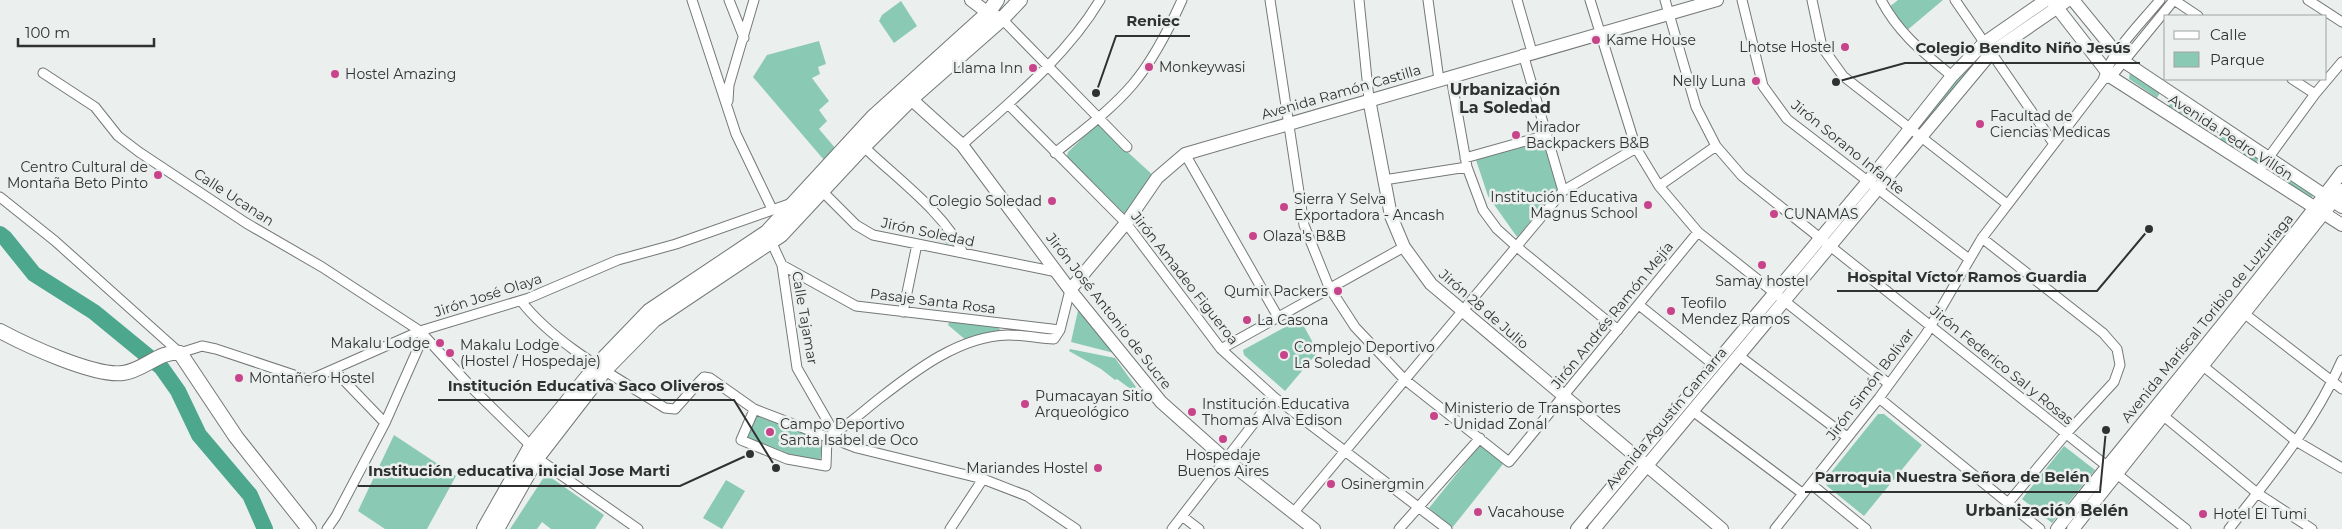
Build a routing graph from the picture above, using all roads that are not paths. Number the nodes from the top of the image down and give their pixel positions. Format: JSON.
{"nodes":[{"id":1,"x":692,"y":0,"type":"edge"},
{"id":2,"x":729,"y":0,"type":"edge"},
{"id":3,"x":754,"y":0,"type":"edge"},
{"id":4,"x":971,"y":0,"type":"edge"},
{"id":5,"x":997,"y":0,"type":"edge"},
{"id":6,"x":1020,"y":0,"type":"edge"},
{"id":7,"x":1100,"y":0,"type":"edge"},
{"id":8,"x":1182,"y":0,"type":"edge"},
{"id":9,"x":1270,"y":0,"type":"edge"},
{"id":10,"x":1359,"y":0,"type":"edge"},
{"id":11,"x":1428,"y":0,"type":"edge"},
{"id":12,"x":1517,"y":0,"type":"edge"},
{"id":13,"x":1590,"y":0,"type":"edge"},
{"id":14,"x":1665,"y":0,"type":"edge"},
{"id":15,"x":1717,"y":0,"type":"edge"},
{"id":16,"x":1742,"y":0,"type":"edge"},
{"id":17,"x":1812,"y":0,"type":"edge"},
{"id":18,"x":1881,"y":0,"type":"edge"},
{"id":19,"x":1955,"y":0,"type":"edge"},
{"id":20,"x":2068,"y":0,"type":"edge"},
{"id":21,"x":2073,"y":0,"type":"edge"},
{"id":22,"x":2160,"y":0,"type":"edge"},
{"id":23,"x":2174,"y":0,"type":"edge"},
{"id":24,"x":2308,"y":0,"type":"edge"},
{"id":25,"x":2051,"y":2,"type":"edge"},
{"id":26,"x":988,"y":13,"type":"junction"},
{"id":27,"x":1668,"y":13,"type":"junction"},
{"id":28,"x":2196,"y":15,"type":"edge"},
{"id":29,"x":1002,"y":19,"type":"junction"},
{"id":30,"x":2342,"y":22,"type":"edge"},
{"id":31,"x":1599,"y":33,"type":"junction"},
{"id":32,"x":744,"y":38,"type":"junction"},
{"id":33,"x":1987,"y":48,"type":"junction"},
{"id":34,"x":1528,"y":53,"type":"junction"},
{"id":35,"x":2120,"y":57,"type":"junction"},
{"id":36,"x":2342,"y":62,"type":"edge"},
{"id":37,"x":1048,"y":65,"type":"junction"},
{"id":38,"x":43,"y":73,"type":"dead end"},
{"id":39,"x":2106,"y":75,"type":"junction"},
{"id":40,"x":1952,"y":76,"type":"junction"},
{"id":41,"x":1445,"y":78,"type":"junction"},
{"id":42,"x":2294,"y":80,"type":"edge"},
{"id":43,"x":2327,"y":80,"type":"edge"},
{"id":44,"x":2327,"y":80,"type":"edge"},
{"id":45,"x":2168,"y":91,"type":"junction"},
{"id":46,"x":908,"y":94,"type":"junction"},
{"id":47,"x":2315,"y":94,"type":"junction"},
{"id":48,"x":1369,"y":99,"type":"junction"},
{"id":49,"x":1008,"y":104,"type":"junction"},
{"id":50,"x":728,"y":107,"type":"junction"},
{"id":51,"x":2158,"y":107,"type":"junction"},
{"id":52,"x":1098,"y":118,"type":"junction"},
{"id":53,"x":1287,"y":123,"type":"junction"},
{"id":54,"x":2217,"y":124,"type":"junction"},
{"id":55,"x":1917,"y":131,"type":"junction"},
{"id":56,"x":1547,"y":135,"type":"junction"},
{"id":57,"x":2207,"y":139,"type":"junction"},
{"id":58,"x":859,"y":141,"type":"junction"},
{"id":59,"x":2054,"y":144,"type":"junction"},
{"id":60,"x":962,"y":146,"type":"junction"},
{"id":61,"x":1716,"y":146,"type":"junction"},
{"id":62,"x":1126,"y":147,"type":"dead end"},
{"id":63,"x":1636,"y":148,"type":"junction"},
{"id":64,"x":1055,"y":153,"type":"junction"},
{"id":65,"x":1184,"y":154,"type":"junction"},
{"id":66,"x":2268,"y":158,"type":"junction"},
{"id":67,"x":1466,"y":163,"type":"junction"},
{"id":68,"x":2258,"y":172,"type":"junction"},
{"id":69,"x":2342,"y":172,"type":"edge"},
{"id":70,"x":1384,"y":180,"type":"junction"},
{"id":71,"x":818,"y":186,"type":"junction"},
{"id":72,"x":1659,"y":186,"type":"junction"},
{"id":73,"x":1872,"y":186,"type":"junction"},
{"id":74,"x":2342,"y":190,"type":"edge"},
{"id":75,"x":1562,"y":191,"type":"junction"},
{"id":76,"x":0,"y":197,"type":"edge"},
{"id":77,"x":2334,"y":201,"type":"edge"},
{"id":78,"x":2007,"y":204,"type":"junction"},
{"id":79,"x":800,"y":205,"type":"junction"},
{"id":80,"x":772,"y":209,"type":"junction"},
{"id":81,"x":2319,"y":211,"type":"junction"},
{"id":82,"x":1126,"y":223,"type":"junction"},
{"id":83,"x":2342,"y":225,"type":"edge"},
{"id":84,"x":1698,"y":232,"type":"junction"},
{"id":85,"x":770,"y":237,"type":"junction"},
{"id":86,"x":1982,"y":238,"type":"junction"},
{"id":87,"x":1826,"y":241,"type":"junction"},
{"id":88,"x":917,"y":244,"type":"junction"},
{"id":89,"x":1404,"y":247,"type":"junction"},
{"id":90,"x":1516,"y":247,"type":"junction"},
{"id":91,"x":963,"y":253,"type":"junction"},
{"id":92,"x":1969,"y":259,"type":"junction"},
{"id":93,"x":782,"y":265,"type":"junction"},
{"id":94,"x":1057,"y":272,"type":"junction"},
{"id":95,"x":1329,"y":287,"type":"junction"},
{"id":96,"x":1070,"y":290,"type":"junction"},
{"id":97,"x":1779,"y":297,"type":"junction"},
{"id":98,"x":521,"y":301,"type":"junction"},
{"id":99,"x":1639,"y":305,"type":"junction"},
{"id":100,"x":2241,"y":311,"type":"junction"},
{"id":101,"x":903,"y":312,"type":"junction"},
{"id":102,"x":1462,"y":312,"type":"junction"},
{"id":103,"x":1278,"y":317,"type":"junction"},
{"id":104,"x":1930,"y":324,"type":"junction"},
{"id":105,"x":1060,"y":330,"type":"junction"},
{"id":106,"x":1618,"y":330,"type":"junction"},
{"id":107,"x":0,"y":331,"type":"edge"},
{"id":108,"x":422,"y":333,"type":"junction"},
{"id":109,"x":1221,"y":349,"type":"junction"},
{"id":110,"x":175,"y":352,"type":"junction"},
{"id":111,"x":1738,"y":355,"type":"junction"},
{"id":112,"x":2342,"y":360,"type":"edge"},
{"id":113,"x":1714,"y":365,"type":"junction"},
{"id":114,"x":2204,"y":366,"type":"junction"},
{"id":115,"x":601,"y":367,"type":"junction"},
{"id":116,"x":334,"y":370,"type":"junction"},
{"id":117,"x":1404,"y":378,"type":"junction"},
{"id":118,"x":2332,"y":383,"type":"junction"},
{"id":119,"x":1889,"y":384,"type":"junction"},
{"id":120,"x":2342,"y":389,"type":"edge"},
{"id":121,"x":1563,"y":396,"type":"junction"},
{"id":122,"x":1274,"y":397,"type":"junction"},
{"id":123,"x":1879,"y":398,"type":"junction"},
{"id":124,"x":754,"y":410,"type":"junction"},
{"id":125,"x":1694,"y":412,"type":"junction"},
{"id":126,"x":2159,"y":412,"type":"junction"},
{"id":127,"x":385,"y":423,"type":"junction"},
{"id":128,"x":831,"y":435,"type":"junction"},
{"id":129,"x":2065,"y":435,"type":"junction"},
{"id":130,"x":1847,"y":437,"type":"junction"},
{"id":131,"x":1480,"y":438,"type":"junction"},
{"id":132,"x":2296,"y":441,"type":"junction"},
{"id":133,"x":1344,"y":450,"type":"junction"},
{"id":134,"x":534,"y":452,"type":"junction"},
{"id":135,"x":1637,"y":457,"type":"junction"},
{"id":136,"x":1225,"y":459,"type":"junction"},
{"id":137,"x":1647,"y":466,"type":"junction"},
{"id":138,"x":2342,"y":468,"type":"edge"},
{"id":139,"x":2110,"y":471,"type":"junction"},
{"id":140,"x":983,"y":478,"type":"junction"},
{"id":141,"x":1811,"y":484,"type":"junction"},
{"id":142,"x":2257,"y":493,"type":"junction"},
{"id":143,"x":1802,"y":494,"type":"junction"},
{"id":144,"x":2008,"y":503,"type":"junction"},
{"id":145,"x":1419,"y":507,"type":"junction"},
{"id":146,"x":1294,"y":512,"type":"junction"},
{"id":147,"x":1182,"y":516,"type":"junction"},
{"id":148,"x":309,"y":529,"type":"edge"},
{"id":149,"x":327,"y":529,"type":"edge"},
{"id":150,"x":484,"y":529,"type":"edge"},
{"id":151,"x":497,"y":529,"type":"edge"},
{"id":152,"x":638,"y":529,"type":"edge"},
{"id":153,"x":950,"y":529,"type":"edge"},
{"id":154,"x":1076,"y":529,"type":"edge"},
{"id":155,"x":1172,"y":529,"type":"edge"},
{"id":156,"x":1199,"y":529,"type":"edge"},
{"id":157,"x":1314,"y":529,"type":"edge"},
{"id":158,"x":1399,"y":529,"type":"edge"},
{"id":159,"x":1447,"y":529,"type":"edge"},
{"id":160,"x":1576,"y":529,"type":"edge"},
{"id":161,"x":1594,"y":529,"type":"edge"},
{"id":162,"x":1722,"y":529,"type":"edge"},
{"id":163,"x":1775,"y":529,"type":"edge"},
{"id":164,"x":1866,"y":529,"type":"edge"},
{"id":165,"x":2040,"y":529,"type":"edge"},
{"id":166,"x":2057,"y":529,"type":"edge"},
{"id":167,"x":2073,"y":529,"type":"edge"},
{"id":168,"x":2186,"y":529,"type":"edge"},
{"id":169,"x":2229,"y":529,"type":"edge"},
{"id":170,"x":2312,"y":529,"type":"edge"}],
"edges":[{"from":1,"to":50,"type":"street"},
{"from":2,"to":32,"type":"street"},
{"from":3,"to":32,"type":"street"},
{"from":4,"to":26,"type":"main road"},
{"from":5,"to":26,"type":"main road"},
{"from":6,"to":29,"type":"main road"},
{"from":7,"to":37,"type":"street"},
{"from":8,"to":52,"type":"street"},
{"from":9,"to":53,"type":"street"},
{"from":10,"to":48,"type":"street","name":"Jirón 28 de Julio"},
{"from":11,"to":41,"type":"street"},
{"from":12,"to":34,"type":"street"},
{"from":13,"to":31,"type":"street"},
{"from":14,"to":27,"type":"street","name":"Jirón Federico Sal y Rosas"},
{"from":15,"to":27,"type":"main road","name":"Avenida Ramón Castilla"},
{"from":16,"to":73,"type":"street","name":"Jirón Sorano Infante"},
{"from":17,"to":55,"type":"street"},
{"from":18,"to":40,"type":"street"},
{"from":19,"to":33,"type":"street"},
{"from":20,"to":25,"type":"main road","name":"Avenida Agustín Gamarra"},
{"from":21,"to":35,"type":"main road","name":"Avenida Pedro Villón"},
{"from":22,"to":35,"type":"street","name":"Jirón Simón Bolívar"},
{"from":23,"to":28,"type":"street"},
{"from":23,"to":35,"type":"street","name":"Jirón Simón Bolívar"},
{"from":24,"to":30,"type":"street"},
{"from":25,"to":33,"type":"main road","name":"Avenida Agustín Gamarra"},
{"from":25,"to":39,"type":"main road","name":"Avenida Pedro Villón"},
{"from":26,"to":29,"type":"main road"},
{"from":26,"to":46,"type":"main road"},
{"from":27,"to":31,"type":"main road","name":"Avenida Ramón Castilla"},
{"from":27,"to":61,"type":"street","name":"Jirón Federico Sal y Rosas"},
{"from":29,"to":37,"type":"street"},
{"from":29,"to":46,"type":"main road"},
{"from":31,"to":34,"type":"main road","name":"Avenida Ramón Castilla"},
{"from":31,"to":63,"type":"street"},
{"from":32,"to":50,"type":"street"},
{"from":33,"to":40,"type":"main road","name":"Avenida Agustín Gamarra"},
{"from":33,"to":55,"type":"main road","name":"Avenida Agustín Gamarra"},
{"from":33,"to":59,"type":"street"},
{"from":34,"to":41,"type":"main road","name":"Avenida Ramón Castilla"},
{"from":34,"to":56,"type":"street"},
{"from":35,"to":39,"type":"street","name":"Jirón Simón Bolívar"},
{"from":35,"to":45,"type":"main road","name":"Avenida Pedro Villón"},
{"from":36,"to":44,"type":"street"},
{"from":37,"to":49,"type":"street"},
{"from":37,"to":52,"type":"street"},
{"from":38,"to":108,"type":"street","name":"Calle Ucanan"},
{"from":39,"to":51,"type":"main road","name":"Avenida Pedro Villón"},
{"from":39,"to":59,"type":"street","name":"Jirón Simón Bolívar"},
{"from":40,"to":55,"type":"main road","name":"Avenida Agustín Gamarra"},
{"from":41,"to":48,"type":"main road","name":"Avenida Ramón Castilla"},
{"from":41,"to":67,"type":"street"},
{"from":42,"to":47,"type":"street"},
{"from":43,"to":47,"type":"street"},
{"from":45,"to":51,"type":"main road"},
{"from":45,"to":54,"type":"main road","name":"Avenida Pedro Villón"},
{"from":46,"to":58,"type":"main road"},
{"from":46,"to":60,"type":"main road","name":"Jirón José Antonio de Sucre"},
{"from":47,"to":66,"type":"street"},
{"from":48,"to":53,"type":"main road","name":"Avenida Ramón Castilla"},
{"from":48,"to":70,"type":"main road","name":"Jirón 28 de Julio"},
{"from":49,"to":60,"type":"street"},
{"from":49,"to":64,"type":"street","name":"Jirón Amadeo Figueroa"},
{"from":50,"to":80,"type":"street"},
{"from":51,"to":57,"type":"main road","name":"Avenida Pedro Villón"},
{"from":52,"to":62,"type":"street"},
{"from":52,"to":64,"type":"street"},
{"from":53,"to":65,"type":"main road","name":"Avenida Ramón Castilla"},
{"from":53,"to":95,"type":"street"},
{"from":54,"to":57,"type":"main road"},
{"from":54,"to":66,"type":"main road","name":"Avenida Pedro Villón"},
{"from":55,"to":73,"type":"main road","name":"Avenida Agustín Gamarra"},
{"from":55,"to":78,"type":"street"},
{"from":56,"to":67,"type":"street"},
{"from":56,"to":75,"type":"street"},
{"from":57,"to":68,"type":"main road","name":"Avenida Pedro Villón"},
{"from":58,"to":71,"type":"main road"},
{"from":58,"to":91,"type":"street"},
{"from":59,"to":78,"type":"street","name":"Jirón Simón Bolívar"},
{"from":60,"to":94,"type":"main road","name":"Jirón José Antonio de Sucre"},
{"from":61,"to":72,"type":"street"},
{"from":61,"to":87,"type":"street","name":"Jirón Federico Sal y Rosas"},
{"from":63,"to":72,"type":"street"},
{"from":63,"to":75,"type":"street"},
{"from":64,"to":82,"type":"street","name":"Jirón Amadeo Figueroa"},
{"from":65,"to":82,"type":"main road","name":"Avenida Ramón Castilla"},
{"from":65,"to":103,"type":"street"},
{"from":66,"to":68,"type":"street"},
{"from":66,"to":77,"type":"main road","name":"Avenida Pedro Villón"},
{"from":67,"to":70,"type":"street"},
{"from":67,"to":90,"type":"street"},
{"from":68,"to":81,"type":"main road","name":"Avenida Pedro Villón"},
{"from":69,"to":77,"type":"main road","name":"Avenida Mariscal Toribio de Luzuriaga"},
{"from":70,"to":89,"type":"main road","name":"Jirón 28 de Julio"},
{"from":71,"to":79,"type":"main road"},
{"from":71,"to":88,"type":"street","name":"Jirón Soledad"},
{"from":72,"to":84,"type":"street"},
{"from":73,"to":87,"type":"main road","name":"Avenida Agustín Gamarra"},
{"from":73,"to":92,"type":"street","name":"Jirón Sorano Infante"},
{"from":74,"to":77,"type":"main road","name":"Avenida Mariscal Toribio de Luzuriaga"},
{"from":75,"to":90,"type":"street"},
{"from":76,"to":110,"type":"street"},
{"from":77,"to":81,"type":"main road","name":"Avenida Mariscal Toribio de Luzuriaga"},
{"from":78,"to":86,"type":"street","name":"Jirón Simón Bolívar"},
{"from":79,"to":80,"type":"street","name":"Jirón José Olaya"},
{"from":79,"to":85,"type":"main road"},
{"from":80,"to":98,"type":"street","name":"Jirón José Olaya"},
{"from":81,"to":83,"type":"main road","name":"Avenida Pedro Villón"},
{"from":81,"to":100,"type":"main road","name":"Avenida Mariscal Toribio de Luzuriaga"},
{"from":82,"to":96,"type":"main road","name":"Avenida Ramón Castilla"},
{"from":82,"to":109,"type":"street","name":"Jirón Amadeo Figueroa"},
{"from":84,"to":97,"type":"street"},
{"from":84,"to":99,"type":"street","name":"Jirón Andrés Ramón Mejía"},
{"from":85,"to":93,"type":"street","name":"Calle Tajamar"},
{"from":85,"to":115,"type":"main road"},
{"from":86,"to":92,"type":"street","name":"Jirón Simón Bolívar"},
{"from":86,"to":129,"type":"street"},
{"from":87,"to":97,"type":"main road","name":"Avenida Agustín Gamarra"},
{"from":87,"to":104,"type":"street","name":"Jirón Federico Sal y Rosas"},
{"from":88,"to":91,"type":"street","name":"Jirón Soledad"},
{"from":88,"to":101,"type":"street"},
{"from":89,"to":95,"type":"street"},
{"from":89,"to":102,"type":"main road","name":"Jirón 28 de Julio"},
{"from":90,"to":102,"type":"street"},
{"from":90,"to":106,"type":"street"},
{"from":91,"to":94,"type":"street","name":"Jirón Soledad"},
{"from":92,"to":104,"type":"street","name":"Jirón Simón Bolívar"},
{"from":93,"to":101,"type":"street","name":"Pasaje Santa Rosa"},
{"from":93,"to":128,"type":"street","name":"Calle Tajamar"},
{"from":94,"to":96,"type":"main road","name":"Jirón José Antonio de Sucre"},
{"from":95,"to":103,"type":"street"},
{"from":95,"to":117,"type":"street"},
{"from":96,"to":105,"type":"street","name":"Avenida Ramón Castilla"},
{"from":96,"to":136,"type":"main road","name":"Jirón José Antonio de Sucre"},
{"from":97,"to":111,"type":"main road","name":"Avenida Agustín Gamarra"},
{"from":97,"to":113,"type":"main road","name":"Avenida Agustín Gamarra"},
{"from":97,"to":119,"type":"street"},
{"from":98,"to":108,"type":"street","name":"Jirón José Olaya"},
{"from":98,"to":115,"type":"street"},
{"from":99,"to":106,"type":"street","name":"Jirón Andrés Ramón Mejía"},
{"from":99,"to":113,"type":"street"},
{"from":100,"to":114,"type":"main road","name":"Avenida Mariscal Toribio de Luzuriaga"},
{"from":100,"to":118,"type":"street"},
{"from":100,"to":126,"type":"main road","name":"Avenida Mariscal Toribio de Luzuriaga"},
{"from":101,"to":105,"type":"street","name":"Pasaje Santa Rosa"},
{"from":102,"to":117,"type":"street"},
{"from":102,"to":121,"type":"main road","name":"Jirón 28 de Julio"},
{"from":103,"to":109,"type":"street"},
{"from":104,"to":119,"type":"street","name":"Jirón Simón Bolívar"},
{"from":104,"to":129,"type":"street","name":"Jirón Federico Sal y Rosas"},
{"from":105,"to":128,"type":"street"},
{"from":106,"to":121,"type":"street","name":"Jirón Andrés Ramón Mejía"},
{"from":107,"to":110,"type":"main road"},
{"from":108,"to":116,"type":"street","name":"Jirón José Olaya"},
{"from":108,"to":127,"type":"street","name":"Jirón José Olaya"},
{"from":108,"to":134,"type":"street","name":"Calle Ucanan"},
{"from":109,"to":122,"type":"street","name":"Jirón Amadeo Figueroa"},
{"from":110,"to":116,"type":"street","name":"Jirón José Olaya"},
{"from":110,"to":148,"type":"main road"},
{"from":111,"to":125,"type":"main road","name":"Avenida Agustín Gamarra"},
{"from":111,"to":130,"type":"street"},
{"from":112,"to":118,"type":"street"},
{"from":113,"to":135,"type":"main road","name":"Avenida Agustín Gamarra"},
{"from":114,"to":126,"type":"main road","name":"Avenida Mariscal Toribio de Luzuriaga"},
{"from":114,"to":132,"type":"street"},
{"from":115,"to":124,"type":"street"},
{"from":115,"to":134,"type":"main road"},
{"from":116,"to":127,"type":"street"},
{"from":117,"to":131,"type":"street"},
{"from":117,"to":133,"type":"street"},
{"from":118,"to":120,"type":"street"},
{"from":118,"to":132,"type":"street"},
{"from":119,"to":123,"type":"street","name":"Jirón Simón Bolívar"},
{"from":121,"to":131,"type":"street","name":"Jirón Andrés Ramón Mejía"},
{"from":121,"to":135,"type":"main road","name":"Jirón 28 de Julio"},
{"from":122,"to":133,"type":"street","name":"Jirón Amadeo Figueroa"},
{"from":122,"to":136,"type":"street"},
{"from":123,"to":130,"type":"street","name":"Jirón Simón Bolívar"},
{"from":123,"to":144,"type":"street"},
{"from":124,"to":128,"type":"street"},
{"from":124,"to":128,"type":"street"},
{"from":125,"to":137,"type":"main road","name":"Avenida Agustín Gamarra"},
{"from":125,"to":143,"type":"street"},
{"from":126,"to":139,"type":"main road","name":"Avenida Mariscal Toribio de Luzuriaga"},
{"from":126,"to":142,"type":"street"},
{"from":127,"to":149,"type":"street","name":"Jirón José Olaya"},
{"from":128,"to":140,"type":"street"},
{"from":129,"to":139,"type":"street","name":"Jirón Federico Sal y Rosas"},
{"from":129,"to":144,"type":"street"},
{"from":130,"to":141,"type":"street","name":"Jirón Simón Bolívar"},
{"from":131,"to":145,"type":"street"},
{"from":132,"to":138,"type":"street"},
{"from":132,"to":142,"type":"street"},
{"from":133,"to":145,"type":"street","name":"Jirón Amadeo Figueroa"},
{"from":133,"to":146,"type":"street"},
{"from":134,"to":150,"type":"main road"},
{"from":134,"to":151,"type":"main road"},
{"from":134,"to":152,"type":"street","name":"Calle Ucanan"},
{"from":135,"to":137,"type":"main road","name":"Jirón 28 de Julio"},
{"from":135,"to":160,"type":"main road","name":"Avenida Agustín Gamarra"},
{"from":136,"to":146,"type":"main road","name":"Jirón José Antonio de Sucre"},
{"from":136,"to":147,"type":"street"},
{"from":137,"to":161,"type":"main road","name":"Avenida Agustín Gamarra"},
{"from":137,"to":162,"type":"main road","name":"Jirón 28 de Julio"},
{"from":139,"to":166,"type":"main road","name":"Avenida Mariscal Toribio de Luzuriaga"},
{"from":139,"to":167,"type":"main road","name":"Avenida Mariscal Toribio de Luzuriaga"},
{"from":139,"to":168,"type":"street","name":"Jirón Federico Sal y Rosas"},
{"from":140,"to":153,"type":"street"},
{"from":140,"to":154,"type":"street"},
{"from":141,"to":143,"type":"street","name":"Jirón Simón Bolívar"},
{"from":141,"to":164,"type":"street"},
{"from":142,"to":169,"type":"street"},
{"from":142,"to":170,"type":"street"},
{"from":143,"to":163,"type":"street","name":"Jirón Simón Bolívar"},
{"from":144,"to":165,"type":"street"},
{"from":145,"to":158,"type":"street"},
{"from":145,"to":159,"type":"street","name":"Jirón Amadeo Figueroa"},
{"from":146,"to":157,"type":"main road","name":"Jirón José Antonio de Sucre"},
{"from":147,"to":155,"type":"street"},
{"from":147,"to":156,"type":"street"}]}
